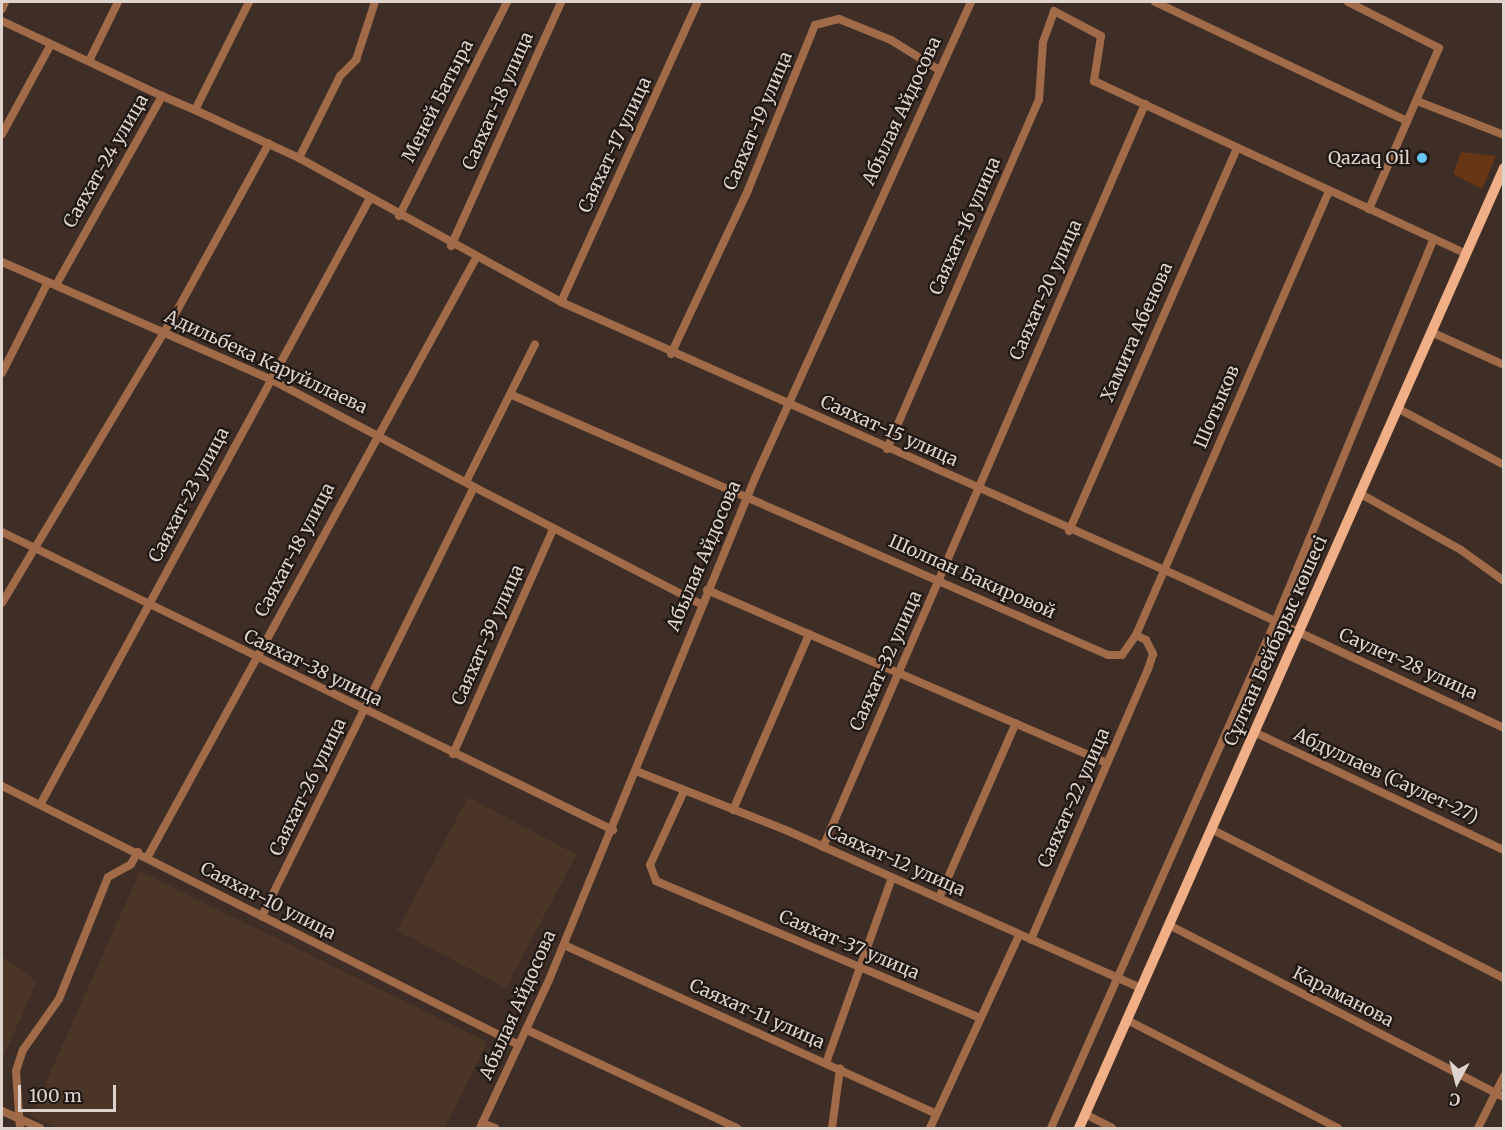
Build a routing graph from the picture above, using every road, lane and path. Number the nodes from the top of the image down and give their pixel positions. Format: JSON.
{"nodes":[{"id":1,"x":5,"y":2,"type":"edge"},
{"id":2,"x":118,"y":2,"type":"edge"},
{"id":3,"x":249,"y":2,"type":"edge"},
{"id":4,"x":375,"y":2,"type":"edge"},
{"id":5,"x":507,"y":2,"type":"edge"},
{"id":6,"x":561,"y":2,"type":"edge"},
{"id":7,"x":698,"y":2,"type":"edge"},
{"id":8,"x":971,"y":2,"type":"edge"},
{"id":9,"x":1155,"y":2,"type":"edge"},
{"id":10,"x":1348,"y":2,"type":"edge"},
{"id":11,"x":2,"y":9,"type":"edge"},
{"id":12,"x":2,"y":21,"type":"edge"},
{"id":13,"x":51,"y":44,"type":"junction"},
{"id":14,"x":90,"y":59,"type":"junction"},
{"id":15,"x":939,"y":70,"type":"junction"},
{"id":16,"x":162,"y":96,"type":"junction"},
{"id":17,"x":1417,"y":101,"type":"junction"},
{"id":18,"x":1145,"y":104,"type":"junction"},
{"id":19,"x":195,"y":110,"type":"junction"},
{"id":20,"x":1407,"y":121,"type":"junction"},
{"id":21,"x":2,"y":134,"type":"edge"},
{"id":22,"x":1503,"y":135,"type":"edge"},
{"id":23,"x":269,"y":143,"type":"junction"},
{"id":24,"x":1237,"y":149,"type":"junction"},
{"id":25,"x":298,"y":158,"type":"junction"},
{"id":26,"x":1503,"y":168,"type":"edge"},
{"id":27,"x":1329,"y":191,"type":"junction"},
{"id":28,"x":369,"y":200,"type":"junction"},
{"id":29,"x":1369,"y":209,"type":"junction"},
{"id":30,"x":399,"y":216,"type":"junction"},
{"id":31,"x":1434,"y":239,"type":"junction"},
{"id":32,"x":451,"y":246,"type":"junction"},
{"id":33,"x":1464,"y":253,"type":"junction"},
{"id":34,"x":475,"y":260,"type":"junction"},
{"id":35,"x":2,"y":262,"type":"edge"},
{"id":36,"x":52,"y":284,"type":"junction"},
{"id":37,"x":561,"y":302,"type":"junction"},
{"id":38,"x":163,"y":332,"type":"junction"},
{"id":39,"x":1431,"y":332,"type":"junction"},
{"id":40,"x":535,"y":344,"type":"dead end"},
{"id":41,"x":671,"y":354,"type":"junction"},
{"id":42,"x":1503,"y":365,"type":"edge"},
{"id":43,"x":2,"y":373,"type":"edge"},
{"id":44,"x":272,"y":380,"type":"junction"},
{"id":45,"x":512,"y":394,"type":"junction"},
{"id":46,"x":787,"y":404,"type":"junction"},
{"id":47,"x":1397,"y":408,"type":"junction"},
{"id":48,"x":377,"y":432,"type":"junction"},
{"id":49,"x":886,"y":449,"type":"junction"},
{"id":50,"x":1503,"y":465,"type":"edge"},
{"id":51,"x":465,"y":482,"type":"junction"},
{"id":52,"x":474,"y":487,"type":"junction"},
{"id":53,"x":977,"y":489,"type":"junction"},
{"id":54,"x":1359,"y":493,"type":"junction"},
{"id":55,"x":748,"y":497,"type":"junction"},
{"id":56,"x":553,"y":529,"type":"junction"},
{"id":57,"x":1069,"y":531,"type":"junction"},
{"id":58,"x":2,"y":532,"type":"edge"},
{"id":59,"x":36,"y":549,"type":"junction"},
{"id":60,"x":1167,"y":571,"type":"junction"},
{"id":61,"x":1503,"y":581,"type":"edge"},
{"id":62,"x":940,"y":582,"type":"junction"},
{"id":63,"x":706,"y":590,"type":"junction"},
{"id":64,"x":2,"y":603,"type":"edge"},
{"id":65,"x":701,"y":604,"type":"junction"},
{"id":66,"x":149,"y":606,"type":"junction"},
{"id":67,"x":1275,"y":622,"type":"junction"},
{"id":68,"x":1297,"y":632,"type":"junction"},
{"id":69,"x":809,"y":634,"type":"junction"},
{"id":70,"x":1136,"y":635,"type":"junction"},
{"id":71,"x":256,"y":657,"type":"junction"},
{"id":72,"x":898,"y":672,"type":"junction"},
{"id":73,"x":363,"y":711,"type":"junction"},
{"id":74,"x":1016,"y":723,"type":"junction"},
{"id":75,"x":1503,"y":728,"type":"edge"},
{"id":76,"x":1254,"y":732,"type":"junction"},
{"id":77,"x":453,"y":754,"type":"junction"},
{"id":78,"x":1106,"y":763,"type":"junction"},
{"id":79,"x":636,"y":771,"type":"junction"},
{"id":80,"x":2,"y":786,"type":"edge"},
{"id":81,"x":684,"y":791,"type":"junction"},
{"id":82,"x":40,"y":806,"type":"junction"},
{"id":83,"x":733,"y":810,"type":"junction"},
{"id":84,"x":1211,"y":829,"type":"junction"},
{"id":85,"x":613,"y":830,"type":"junction"},
{"id":86,"x":823,"y":847,"type":"junction"},
{"id":87,"x":1503,"y":850,"type":"edge"},
{"id":88,"x":138,"y":852,"type":"junction"},
{"id":89,"x":147,"y":858,"type":"junction"},
{"id":90,"x":892,"y":878,"type":"junction"},
{"id":91,"x":939,"y":898,"type":"junction"},
{"id":92,"x":262,"y":916,"type":"junction"},
{"id":93,"x":1169,"y":925,"type":"junction"},
{"id":94,"x":1019,"y":934,"type":"junction"},
{"id":95,"x":1031,"y":940,"type":"junction"},
{"id":96,"x":564,"y":945,"type":"junction"},
{"id":97,"x":860,"y":968,"type":"junction"},
{"id":98,"x":1118,"y":978,"type":"junction"},
{"id":99,"x":1503,"y":978,"type":"edge"},
{"id":100,"x":1141,"y":988,"type":"junction"},
{"id":101,"x":980,"y":1018,"type":"junction"},
{"id":102,"x":1127,"y":1020,"type":"junction"},
{"id":103,"x":527,"y":1030,"type":"junction"},
{"id":104,"x":519,"y":1045,"type":"junction"},
{"id":105,"x":826,"y":1063,"type":"junction"},
{"id":106,"x":840,"y":1069,"type":"junction"},
{"id":107,"x":1503,"y":1076,"type":"edge"},
{"id":108,"x":1500,"y":1095,"type":"edge"},
{"id":109,"x":2,"y":1111,"type":"edge"},
{"id":110,"x":937,"y":1113,"type":"junction"},
{"id":111,"x":1085,"y":1114,"type":"junction"},
{"id":112,"x":21,"y":1125,"type":"edge"},
{"id":113,"x":481,"y":1126,"type":"edge"},
{"id":114,"x":40,"y":1128,"type":"edge"},
{"id":115,"x":495,"y":1128,"type":"edge"},
{"id":116,"x":737,"y":1128,"type":"edge"},
{"id":117,"x":832,"y":1128,"type":"edge"},
{"id":118,"x":930,"y":1128,"type":"edge"},
{"id":119,"x":1051,"y":1128,"type":"edge"},
{"id":120,"x":1079,"y":1128,"type":"edge"},
{"id":121,"x":1112,"y":1128,"type":"edge"},
{"id":122,"x":1338,"y":1128,"type":"edge"},
{"id":123,"x":1478,"y":1128,"type":"edge"}],
"edges":[{"from":1,"to":11,"type":"street"},
{"from":2,"to":14,"type":"street"},
{"from":3,"to":19,"type":"street"},
{"from":4,"to":25,"type":"street"},
{"from":5,"to":30,"type":"street","name":"Меней Батыра"},
{"from":6,"to":32,"type":"street","name":"Саяхат-18 улица"},
{"from":7,"to":37,"type":"street","name":"Саяхат-17 улица"},
{"from":8,"to":15,"type":"street","name":"Абылая Айдосова"},
{"from":9,"to":20,"type":"street"},
{"from":10,"to":17,"type":"street"},
{"from":12,"to":13,"type":"street"},
{"from":13,"to":14,"type":"street"},
{"from":13,"to":21,"type":"street"},
{"from":14,"to":16,"type":"street"},
{"from":15,"to":41,"type":"street","name":"Саяхат-19 улица"},
{"from":15,"to":46,"type":"street","name":"Абылая Айдосова"},
{"from":16,"to":19,"type":"street","name":"Саяхат-24 улица"},
{"from":16,"to":36,"type":"street","name":"Саяхат-24 улица"},
{"from":17,"to":20,"type":"street"},
{"from":17,"to":22,"type":"street"},
{"from":18,"to":24,"type":"street"},
{"from":18,"to":49,"type":"street","name":"Саяхат-16 улица"},
{"from":18,"to":53,"type":"street","name":"Саяхат-20 улица"},
{"from":19,"to":23,"type":"street","name":"Саяхат-24 улица"},
{"from":20,"to":29,"type":"street"},
{"from":23,"to":25,"type":"street","name":"Саяхат-24 улица"},
{"from":23,"to":38,"type":"street"},
{"from":24,"to":27,"type":"street"},
{"from":24,"to":57,"type":"street","name":"Хамита Абенова"},
{"from":25,"to":28,"type":"street","name":"Саяхат-24 улица"},
{"from":26,"to":33,"type":"main road","name":"Сұлтан Бейбарыс көшесі"},
{"from":27,"to":29,"type":"street"},
{"from":27,"to":60,"type":"street","name":"Шотыков"},
{"from":28,"to":30,"type":"street","name":"Саяхат-24 улица"},
{"from":28,"to":44,"type":"street","name":"Саяхат-23 улица"},
{"from":29,"to":31,"type":"street"},
{"from":30,"to":32,"type":"street","name":"Саяхат-24 улица"},
{"from":31,"to":33,"type":"street"},
{"from":31,"to":67,"type":"street"},
{"from":32,"to":34,"type":"street","name":"Саяхат-24 улица"},
{"from":33,"to":39,"type":"main road","name":"Сұлтан Бейбарыс көшесі"},
{"from":34,"to":37,"type":"street","name":"Саяхат-15 улица"},
{"from":34,"to":48,"type":"street","name":"Саяхат-18 улица"},
{"from":35,"to":36,"type":"street"},
{"from":36,"to":38,"type":"street","name":"Адильбека Каруйллаева"},
{"from":36,"to":43,"type":"street","name":"Саяхат-24 улица"},
{"from":37,"to":41,"type":"street","name":"Саяхат-15 улица"},
{"from":38,"to":44,"type":"street","name":"Адильбека Каруйллаева"},
{"from":38,"to":59,"type":"street"},
{"from":39,"to":42,"type":"street"},
{"from":39,"to":47,"type":"main road","name":"Сұлтан Бейбарыс көшесі"},
{"from":40,"to":45,"type":"street"},
{"from":41,"to":46,"type":"street","name":"Саяхат-15 улица"},
{"from":44,"to":48,"type":"street","name":"Адильбека Каруйллаева"},
{"from":44,"to":66,"type":"street","name":"Саяхат-23 улица"},
{"from":45,"to":51,"type":"street"},
{"from":45,"to":55,"type":"street","name":"Шолпан Бакировой"},
{"from":46,"to":49,"type":"street","name":"Саяхат-15 улица"},
{"from":46,"to":55,"type":"street","name":"Абылая Айдосова"},
{"from":47,"to":50,"type":"street"},
{"from":47,"to":54,"type":"main road","name":"Сұлтан Бейбарыс көшесі"},
{"from":48,"to":51,"type":"street","name":"Адильбека Каруйллаева"},
{"from":48,"to":71,"type":"street","name":"Саяхат-18 улица"},
{"from":49,"to":53,"type":"street","name":"Саяхат-15 улица"},
{"from":51,"to":52,"type":"street"},
{"from":52,"to":56,"type":"street"},
{"from":52,"to":73,"type":"street","name":"Саяхат-26 улица"},
{"from":53,"to":57,"type":"street","name":"Саяхат-15 улица"},
{"from":53,"to":62,"type":"street","name":"Саяхат-32 улица"},
{"from":54,"to":61,"type":"street"},
{"from":54,"to":68,"type":"main road","name":"Сұлтан Бейбарыс көшесі"},
{"from":55,"to":62,"type":"street","name":"Шолпан Бакировой"},
{"from":55,"to":63,"type":"street","name":"Абылая Айдосова"},
{"from":56,"to":65,"type":"street"},
{"from":56,"to":77,"type":"street","name":"Саяхат-39 улица"},
{"from":57,"to":60,"type":"street","name":"Саяхат-15 улица"},
{"from":58,"to":59,"type":"street","name":"Саяхат-38 улица"},
{"from":59,"to":64,"type":"street"},
{"from":59,"to":66,"type":"street","name":"Саяхат-38 улица"},
{"from":60,"to":67,"type":"street","name":"Саулет-28 улица"},
{"from":60,"to":70,"type":"street","name":"Шотыков"},
{"from":62,"to":70,"type":"street","name":"Шолпан Бакировой"},
{"from":62,"to":72,"type":"street","name":"Саяхат-32 улица"},
{"from":63,"to":65,"type":"street","name":"Абылая Айдосова"},
{"from":63,"to":69,"type":"street"},
{"from":65,"to":79,"type":"street","name":"Абылая Айдосова"},
{"from":66,"to":71,"type":"street","name":"Саяхат-38 улица"},
{"from":66,"to":82,"type":"street","name":"Саяхат-23 улица"},
{"from":67,"to":68,"type":"street","name":"Саулет-28 улица"},
{"from":67,"to":98,"type":"street"},
{"from":68,"to":75,"type":"street","name":"Саулет-28 улица"},
{"from":68,"to":76,"type":"main road","name":"Сұлтан Бейбарыс көшесі"},
{"from":69,"to":72,"type":"street"},
{"from":69,"to":83,"type":"street"},
{"from":70,"to":78,"type":"street","name":"Саяхат-22 улица"},
{"from":71,"to":73,"type":"street","name":"Саяхат-38 улица"},
{"from":71,"to":89,"type":"street","name":"Саяхат-18 улица"},
{"from":72,"to":74,"type":"street"},
{"from":72,"to":86,"type":"street","name":"Саяхат-32 улица"},
{"from":73,"to":77,"type":"street","name":"Саяхат-38 улица"},
{"from":73,"to":92,"type":"street","name":"Саяхат-26 улица"},
{"from":74,"to":78,"type":"street"},
{"from":74,"to":91,"type":"street"},
{"from":76,"to":84,"type":"main road","name":"Сұлтан Бейбарыс көшесі"},
{"from":76,"to":87,"type":"street","name":"Абдуллаев (Саулет-27)"},
{"from":77,"to":85,"type":"street","name":"Саяхат-38 улица"},
{"from":78,"to":95,"type":"street","name":"Саяхат-22 улица"},
{"from":79,"to":81,"type":"street","name":"Саяхат-12 улица"},
{"from":79,"to":85,"type":"street","name":"Абылая Айдосова"},
{"from":80,"to":82,"type":"street","name":"Саяхат-10 улица"},
{"from":81,"to":83,"type":"street","name":"Саяхат-12 улица"},
{"from":81,"to":97,"type":"street","name":"Саяхат-37 улица"},
{"from":82,"to":88,"type":"street","name":"Саяхат-10 улица"},
{"from":83,"to":86,"type":"street","name":"Саяхат-12 улица"},
{"from":84,"to":93,"type":"main road","name":"Сұлтан Бейбарыс көшесі"},
{"from":84,"to":99,"type":"street"},
{"from":85,"to":96,"type":"street","name":"Абылая Айдосова"},
{"from":86,"to":90,"type":"street","name":"Саяхат-12 улица"},
{"from":88,"to":89,"type":"street","name":"Саяхат-10 улица"},
{"from":88,"to":112,"type":"street"},
{"from":89,"to":92,"type":"street","name":"Саяхат-10 улица"},
{"from":90,"to":91,"type":"street","name":"Саяхат-12 улица"},
{"from":90,"to":97,"type":"street"},
{"from":91,"to":94,"type":"street","name":"Саяхат-12 улица"},
{"from":92,"to":104,"type":"street","name":"Саяхат-10 улица"},
{"from":93,"to":100,"type":"main road","name":"Сұлтан Бейбарыс көшесі"},
{"from":93,"to":108,"type":"street","name":"Караманова"},
{"from":94,"to":95,"type":"street","name":"Саяхат-12 улица"},
{"from":94,"to":101,"type":"street"},
{"from":95,"to":98,"type":"street","name":"Саяхат-12 улица"},
{"from":96,"to":103,"type":"street","name":"Абылая Айдосова"},
{"from":96,"to":105,"type":"street","name":"Саяхат-11 улица"},
{"from":97,"to":101,"type":"street","name":"Саяхат-37 улица"},
{"from":97,"to":105,"type":"street"},
{"from":98,"to":100,"type":"street","name":"Саяхат-12 улица"},
{"from":98,"to":119,"type":"street"},
{"from":100,"to":102,"type":"main road","name":"Сұлтан Бейбарыс көшесі"},
{"from":101,"to":110,"type":"street"},
{"from":102,"to":111,"type":"main road","name":"Сұлтан Бейбарыс көшесі"},
{"from":102,"to":122,"type":"street"},
{"from":103,"to":104,"type":"street","name":"Абылая Айдосова"},
{"from":103,"to":116,"type":"street"},
{"from":104,"to":113,"type":"street","name":"Абылая Айдосова"},
{"from":105,"to":106,"type":"street","name":"Саяхат-11 улица"},
{"from":106,"to":110,"type":"street","name":"Саяхат-11 улица"},
{"from":106,"to":117,"type":"street"},
{"from":107,"to":108,"type":"street"},
{"from":108,"to":123,"type":"street"},
{"from":109,"to":112,"type":"street"},
{"from":110,"to":118,"type":"street"},
{"from":111,"to":120,"type":"main road","name":"Сұлтан Бейбарыс көшесі"},
{"from":111,"to":121,"type":"street"},
{"from":112,"to":114,"type":"street"},
{"from":113,"to":115,"type":"street"}]}
